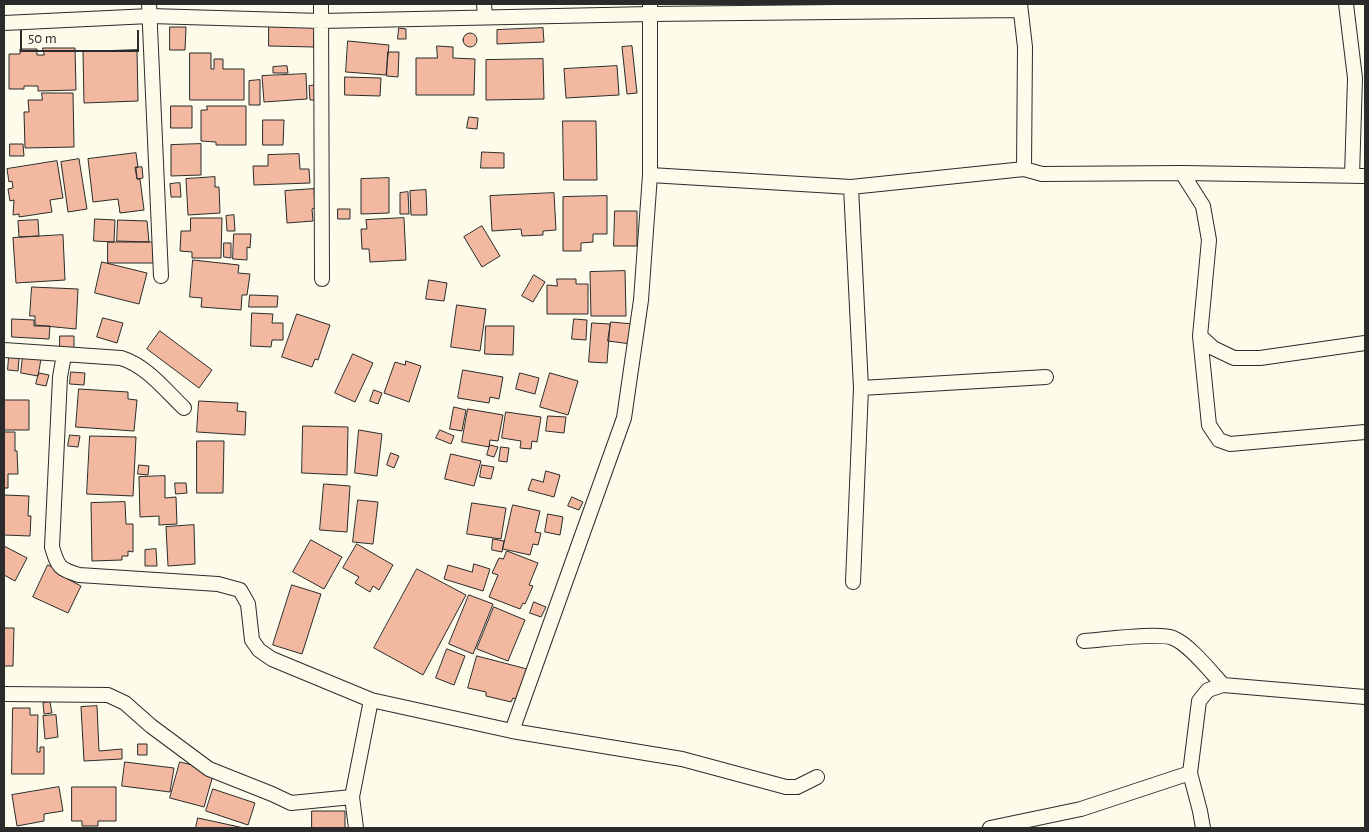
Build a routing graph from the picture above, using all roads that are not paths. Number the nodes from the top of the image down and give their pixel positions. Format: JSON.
{"nodes":[{"id":1,"x":321,"y":4,"type":"edge"},
{"id":2,"x":1346,"y":4,"type":"edge"},
{"id":3,"x":1020,"y":7,"type":"edge"},
{"id":4,"x":650,"y":9,"type":"edge"},
{"id":5,"x":149,"y":10,"type":"edge"},
{"id":6,"x":485,"y":10,"type":"edge"},
{"id":7,"x":321,"y":21,"type":"junction"},
{"id":8,"x":4,"y":23,"type":"edge"},
{"id":9,"x":1024,"y":169,"type":"junction"},
{"id":10,"x":1182,"y":173,"type":"junction"},
{"id":11,"x":650,"y":175,"type":"junction"},
{"id":12,"x":1359,"y":176,"type":"edge"},
{"id":13,"x":851,"y":187,"type":"junction"},
{"id":14,"x":161,"y":276,"type":"dead end"},
{"id":15,"x":322,"y":279,"type":"dead end"},
{"id":16,"x":1200,"y":336,"type":"junction"},
{"id":17,"x":1365,"y":343,"type":"edge"},
{"id":18,"x":4,"y":350,"type":"edge"},
{"id":19,"x":64,"y":355,"type":"junction"},
{"id":20,"x":1046,"y":377,"type":"dead end"},
{"id":21,"x":861,"y":388,"type":"junction"},
{"id":22,"x":184,"y":408,"type":"dead end"},
{"id":23,"x":1365,"y":432,"type":"edge"},
{"id":24,"x":853,"y":582,"type":"dead end"},
{"id":25,"x":1084,"y":641,"type":"dead end"},
{"id":26,"x":1223,"y":685,"type":"junction"},
{"id":27,"x":4,"y":694,"type":"edge"},
{"id":28,"x":1365,"y":697,"type":"edge"},
{"id":29,"x":371,"y":700,"type":"junction"},
{"id":30,"x":512,"y":731,"type":"junction"},
{"id":31,"x":1190,"y":773,"type":"junction"},
{"id":32,"x":817,"y":777,"type":"dead end"},
{"id":33,"x":352,"y":797,"type":"junction"},
{"id":34,"x":356,"y":828,"type":"edge"},
{"id":35,"x":990,"y":828,"type":"edge"},
{"id":36,"x":1203,"y":828,"type":"edge"}],
"edges":[{"from":1,"to":7,"type":"street"},
{"from":2,"to":12,"type":"street"},
{"from":3,"to":4,"type":"street"},
{"from":3,"to":9,"type":"street"},
{"from":4,"to":6,"type":"street"},
{"from":4,"to":11,"type":"street"},
{"from":5,"to":7,"type":"street"},
{"from":5,"to":8,"type":"street"},
{"from":5,"to":14,"type":"street"},
{"from":6,"to":7,"type":"street"},
{"from":7,"to":15,"type":"street"},
{"from":9,"to":10,"type":"street"},
{"from":9,"to":13,"type":"street"},
{"from":10,"to":12,"type":"street"},
{"from":10,"to":16,"type":"street"},
{"from":11,"to":13,"type":"street"},
{"from":11,"to":30,"type":"street"},
{"from":13,"to":21,"type":"street"},
{"from":16,"to":17,"type":"street"},
{"from":16,"to":23,"type":"street"},
{"from":18,"to":19,"type":"street"},
{"from":19,"to":22,"type":"street"},
{"from":19,"to":29,"type":"street"},
{"from":20,"to":21,"type":"street"},
{"from":21,"to":24,"type":"street"},
{"from":25,"to":26,"type":"street"},
{"from":26,"to":28,"type":"street"},
{"from":26,"to":31,"type":"street"},
{"from":27,"to":33,"type":"street"},
{"from":29,"to":30,"type":"street"},
{"from":29,"to":33,"type":"street"},
{"from":30,"to":32,"type":"street"},
{"from":31,"to":35,"type":"street"},
{"from":31,"to":36,"type":"street"},
{"from":33,"to":34,"type":"street"}]}
